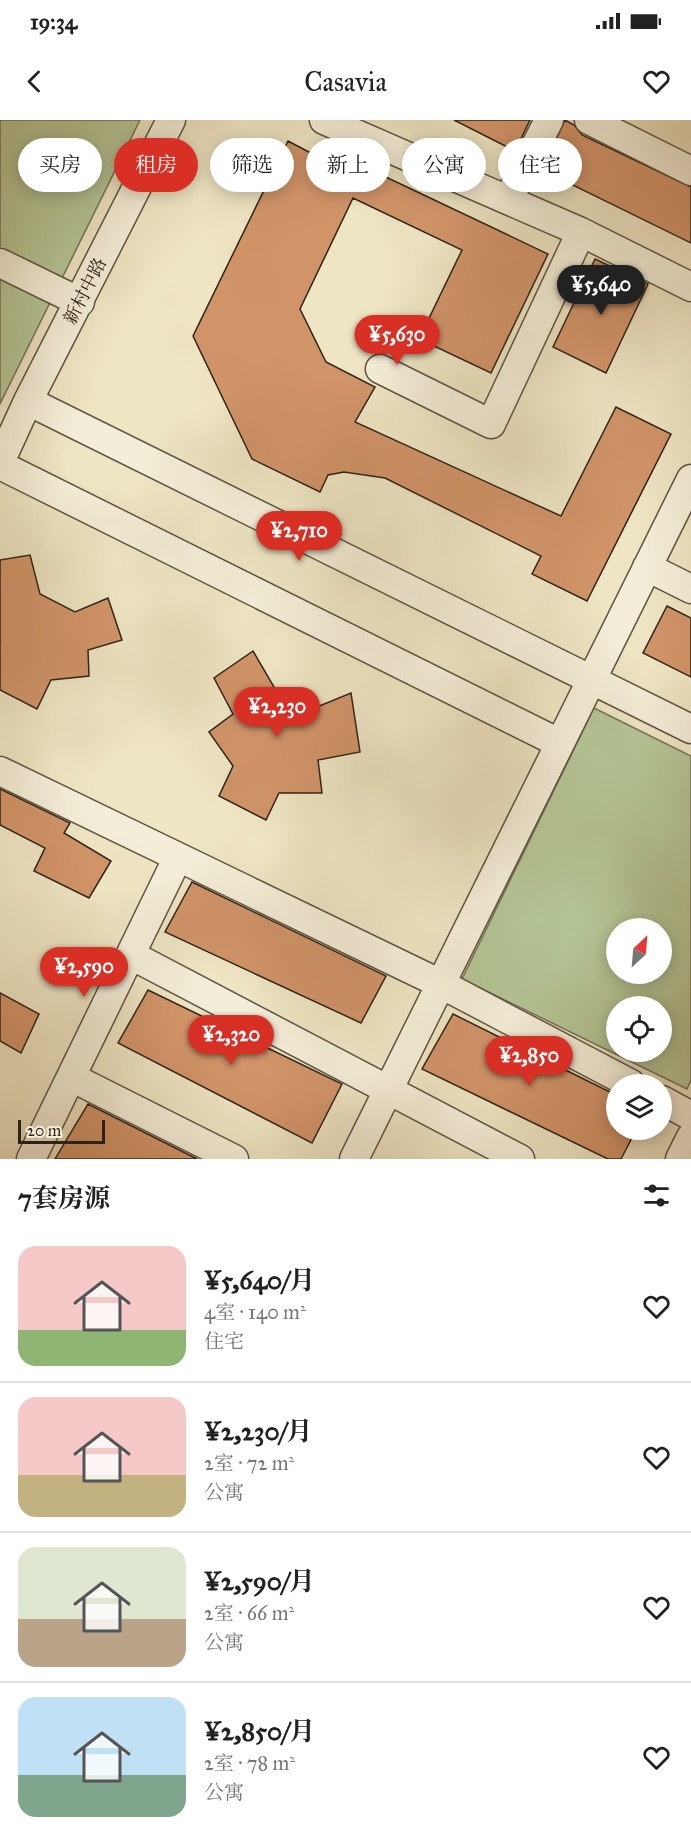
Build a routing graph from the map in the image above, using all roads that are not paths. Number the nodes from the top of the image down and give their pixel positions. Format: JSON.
{"nodes":[{"id":1,"x":171,"y":120,"type":"edge"},
{"id":2,"x":324,"y":120,"type":"edge"},
{"id":3,"x":549,"y":120,"type":"edge"},
{"id":4,"x":589,"y":120,"type":"edge"},
{"id":5,"x":691,"y":171,"type":"edge"},
{"id":6,"x":508,"y":200,"type":"junction"},
{"id":7,"x":581,"y":232,"type":"junction"},
{"id":8,"x":0,"y":263,"type":"edge"},
{"id":9,"x":691,"y":287,"type":"edge"},
{"id":10,"x":80,"y":302,"type":"junction"},
{"id":11,"x":380,"y":369,"type":"dead end"},
{"id":12,"x":28,"y":401,"type":"junction"},
{"id":13,"x":0,"y":464,"type":"edge"},
{"id":14,"x":691,"y":479,"type":"edge"},
{"id":15,"x":647,"y":567,"type":"junction"},
{"id":16,"x":691,"y":589,"type":"edge"},
{"id":17,"x":591,"y":681,"type":"junction"},
{"id":18,"x":691,"y":729,"type":"edge"},
{"id":19,"x":559,"y":743,"type":"junction"},
{"id":20,"x":0,"y":771,"type":"edge"},
{"id":21,"x":178,"y":857,"type":"junction"},
{"id":22,"x":130,"y":955,"type":"junction"},
{"id":23,"x":441,"y":984,"type":"junction"},
{"id":24,"x":612,"y":1074,"type":"edge"},
{"id":25,"x":71,"y":1077,"type":"junction"},
{"id":26,"x":388,"y":1090,"type":"junction"},
{"id":27,"x":672,"y":1106,"type":"edge"},
{"id":28,"x":691,"y":1116,"type":"edge"},
{"id":29,"x":691,"y":1137,"type":"edge"},
{"id":30,"x":31,"y":1159,"type":"edge"},
{"id":31,"x":234,"y":1159,"type":"edge"},
{"id":32,"x":354,"y":1159,"type":"edge"},
{"id":33,"x":520,"y":1159,"type":"edge"},
{"id":34,"x":681,"y":1159,"type":"edge"}],
"edges":[{"from":1,"to":10,"type":"street","name":"新村中路"},
{"from":2,"to":6,"type":"street"},
{"from":3,"to":6,"type":"street"},
{"from":4,"to":5,"type":"street"},
{"from":6,"to":7,"type":"street"},
{"from":7,"to":9,"type":"street"},
{"from":7,"to":11,"type":"street"},
{"from":8,"to":10,"type":"street"},
{"from":10,"to":12,"type":"street","name":"新村中路"},
{"from":12,"to":13,"type":"street","name":"新村中路"},
{"from":12,"to":17,"type":"street"},
{"from":13,"to":19,"type":"street"},
{"from":14,"to":15,"type":"street"},
{"from":15,"to":16,"type":"street"},
{"from":15,"to":17,"type":"street"},
{"from":17,"to":18,"type":"street"},
{"from":17,"to":19,"type":"street"},
{"from":19,"to":23,"type":"street"},
{"from":20,"to":21,"type":"street"},
{"from":21,"to":22,"type":"street"},
{"from":21,"to":23,"type":"street"},
{"from":22,"to":25,"type":"street"},
{"from":22,"to":26,"type":"street"},
{"from":23,"to":24,"type":"street"},
{"from":23,"to":26,"type":"street"},
{"from":25,"to":30,"type":"street"},
{"from":25,"to":31,"type":"street"},
{"from":26,"to":32,"type":"street"},
{"from":26,"to":33,"type":"street"},
{"from":27,"to":28,"type":"street"},
{"from":29,"to":34,"type":"street"}]}
